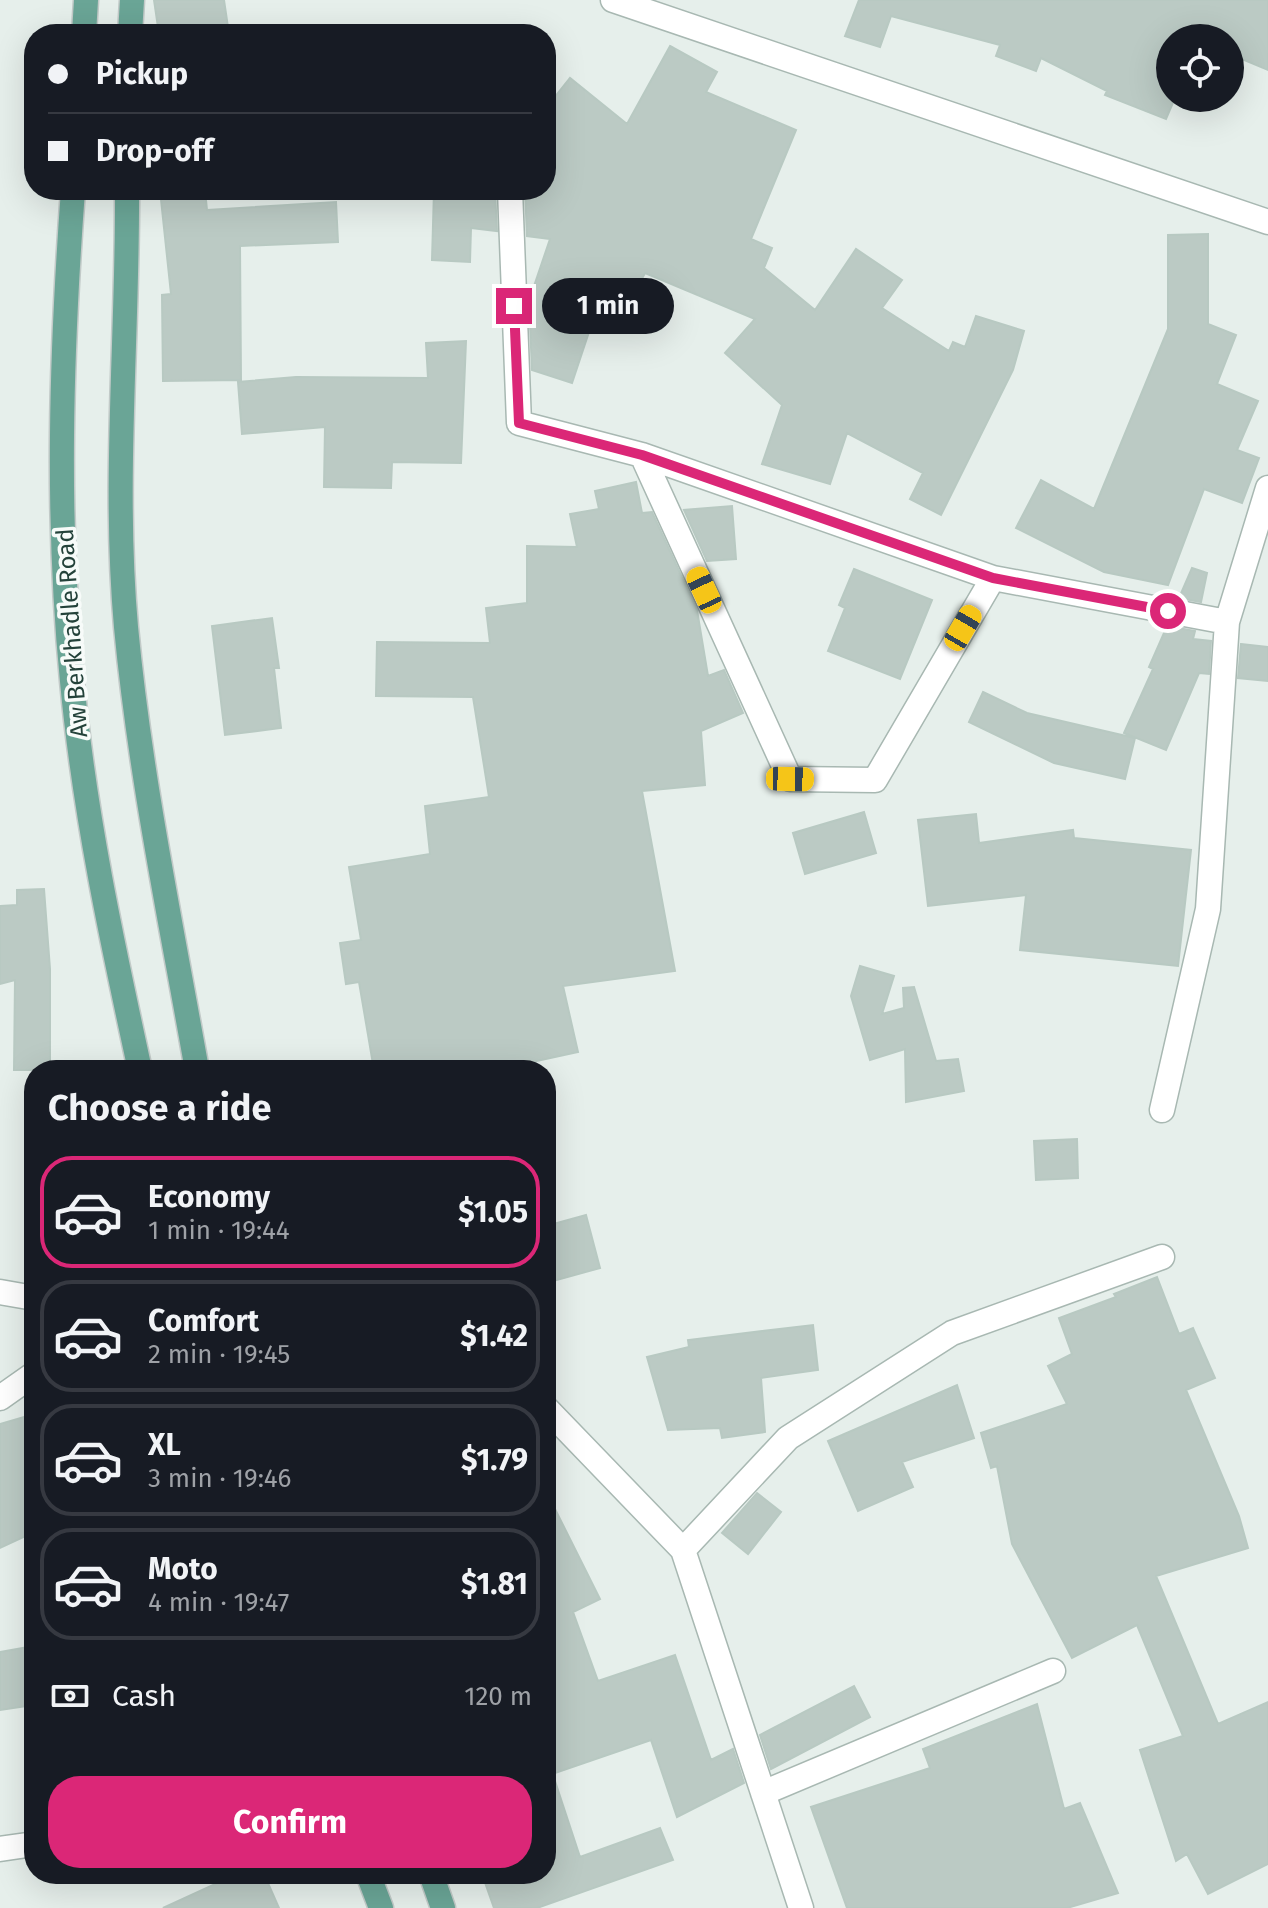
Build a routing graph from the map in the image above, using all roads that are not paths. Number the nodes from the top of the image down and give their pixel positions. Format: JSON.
{"nodes":[{"id":1,"x":86,"y":0,"type":"edge"},
{"id":2,"x":132,"y":0,"type":"edge"},
{"id":3,"x":613,"y":0,"type":"edge"},
{"id":4,"x":85,"y":24,"type":"edge"},
{"id":5,"x":131,"y":24,"type":"edge"},
{"id":6,"x":72,"y":200,"type":"edge"},
{"id":7,"x":127,"y":200,"type":"edge"},
{"id":8,"x":510,"y":200,"type":"edge"},
{"id":9,"x":1268,"y":222,"type":"edge"},
{"id":10,"x":642,"y":455,"type":"junction"},
{"id":11,"x":1268,"y":488,"type":"edge"},
{"id":12,"x":993,"y":578,"type":"junction"},
{"id":13,"x":1227,"y":622,"type":"junction"},
{"id":14,"x":138,"y":1060,"type":"edge"},
{"id":15,"x":195,"y":1060,"type":"edge"},
{"id":16,"x":1162,"y":1110,"type":"dead end"},
{"id":17,"x":1162,"y":1257,"type":"dead end"},
{"id":18,"x":0,"y":1292,"type":"edge"},
{"id":19,"x":24,"y":1296,"type":"edge"},
{"id":20,"x":24,"y":1381,"type":"edge"},
{"id":21,"x":0,"y":1398,"type":"edge"},
{"id":22,"x":556,"y":1418,"type":"edge"},
{"id":23,"x":683,"y":1550,"type":"junction"},
{"id":24,"x":1053,"y":1671,"type":"dead end"},
{"id":25,"x":763,"y":1793,"type":"junction"},
{"id":26,"x":24,"y":1845,"type":"edge"},
{"id":27,"x":0,"y":1849,"type":"edge"},
{"id":28,"x":372,"y":1884,"type":"edge"},
{"id":29,"x":435,"y":1884,"type":"edge"},
{"id":30,"x":381,"y":1908,"type":"edge"},
{"id":31,"x":443,"y":1908,"type":"edge"},
{"id":32,"x":801,"y":1908,"type":"edge"}],
"edges":[{"from":1,"to":4,"type":"main road"},
{"from":2,"to":5,"type":"main road"},
{"from":3,"to":9,"type":"street"},
{"from":6,"to":14,"type":"main road","name":"Aw Berkhadle Road"},
{"from":7,"to":15,"type":"main road"},
{"from":8,"to":10,"type":"street"},
{"from":10,"to":12,"type":"street"},
{"from":10,"to":12,"type":"street"},
{"from":11,"to":13,"type":"street"},
{"from":12,"to":13,"type":"street"},
{"from":13,"to":16,"type":"street"},
{"from":17,"to":23,"type":"street"},
{"from":18,"to":19,"type":"street"},
{"from":20,"to":21,"type":"street"},
{"from":22,"to":23,"type":"street"},
{"from":23,"to":25,"type":"street"},
{"from":24,"to":25,"type":"street"},
{"from":25,"to":32,"type":"street"},
{"from":26,"to":27,"type":"street"},
{"from":28,"to":30,"type":"main road"},
{"from":29,"to":31,"type":"main road"}]}
